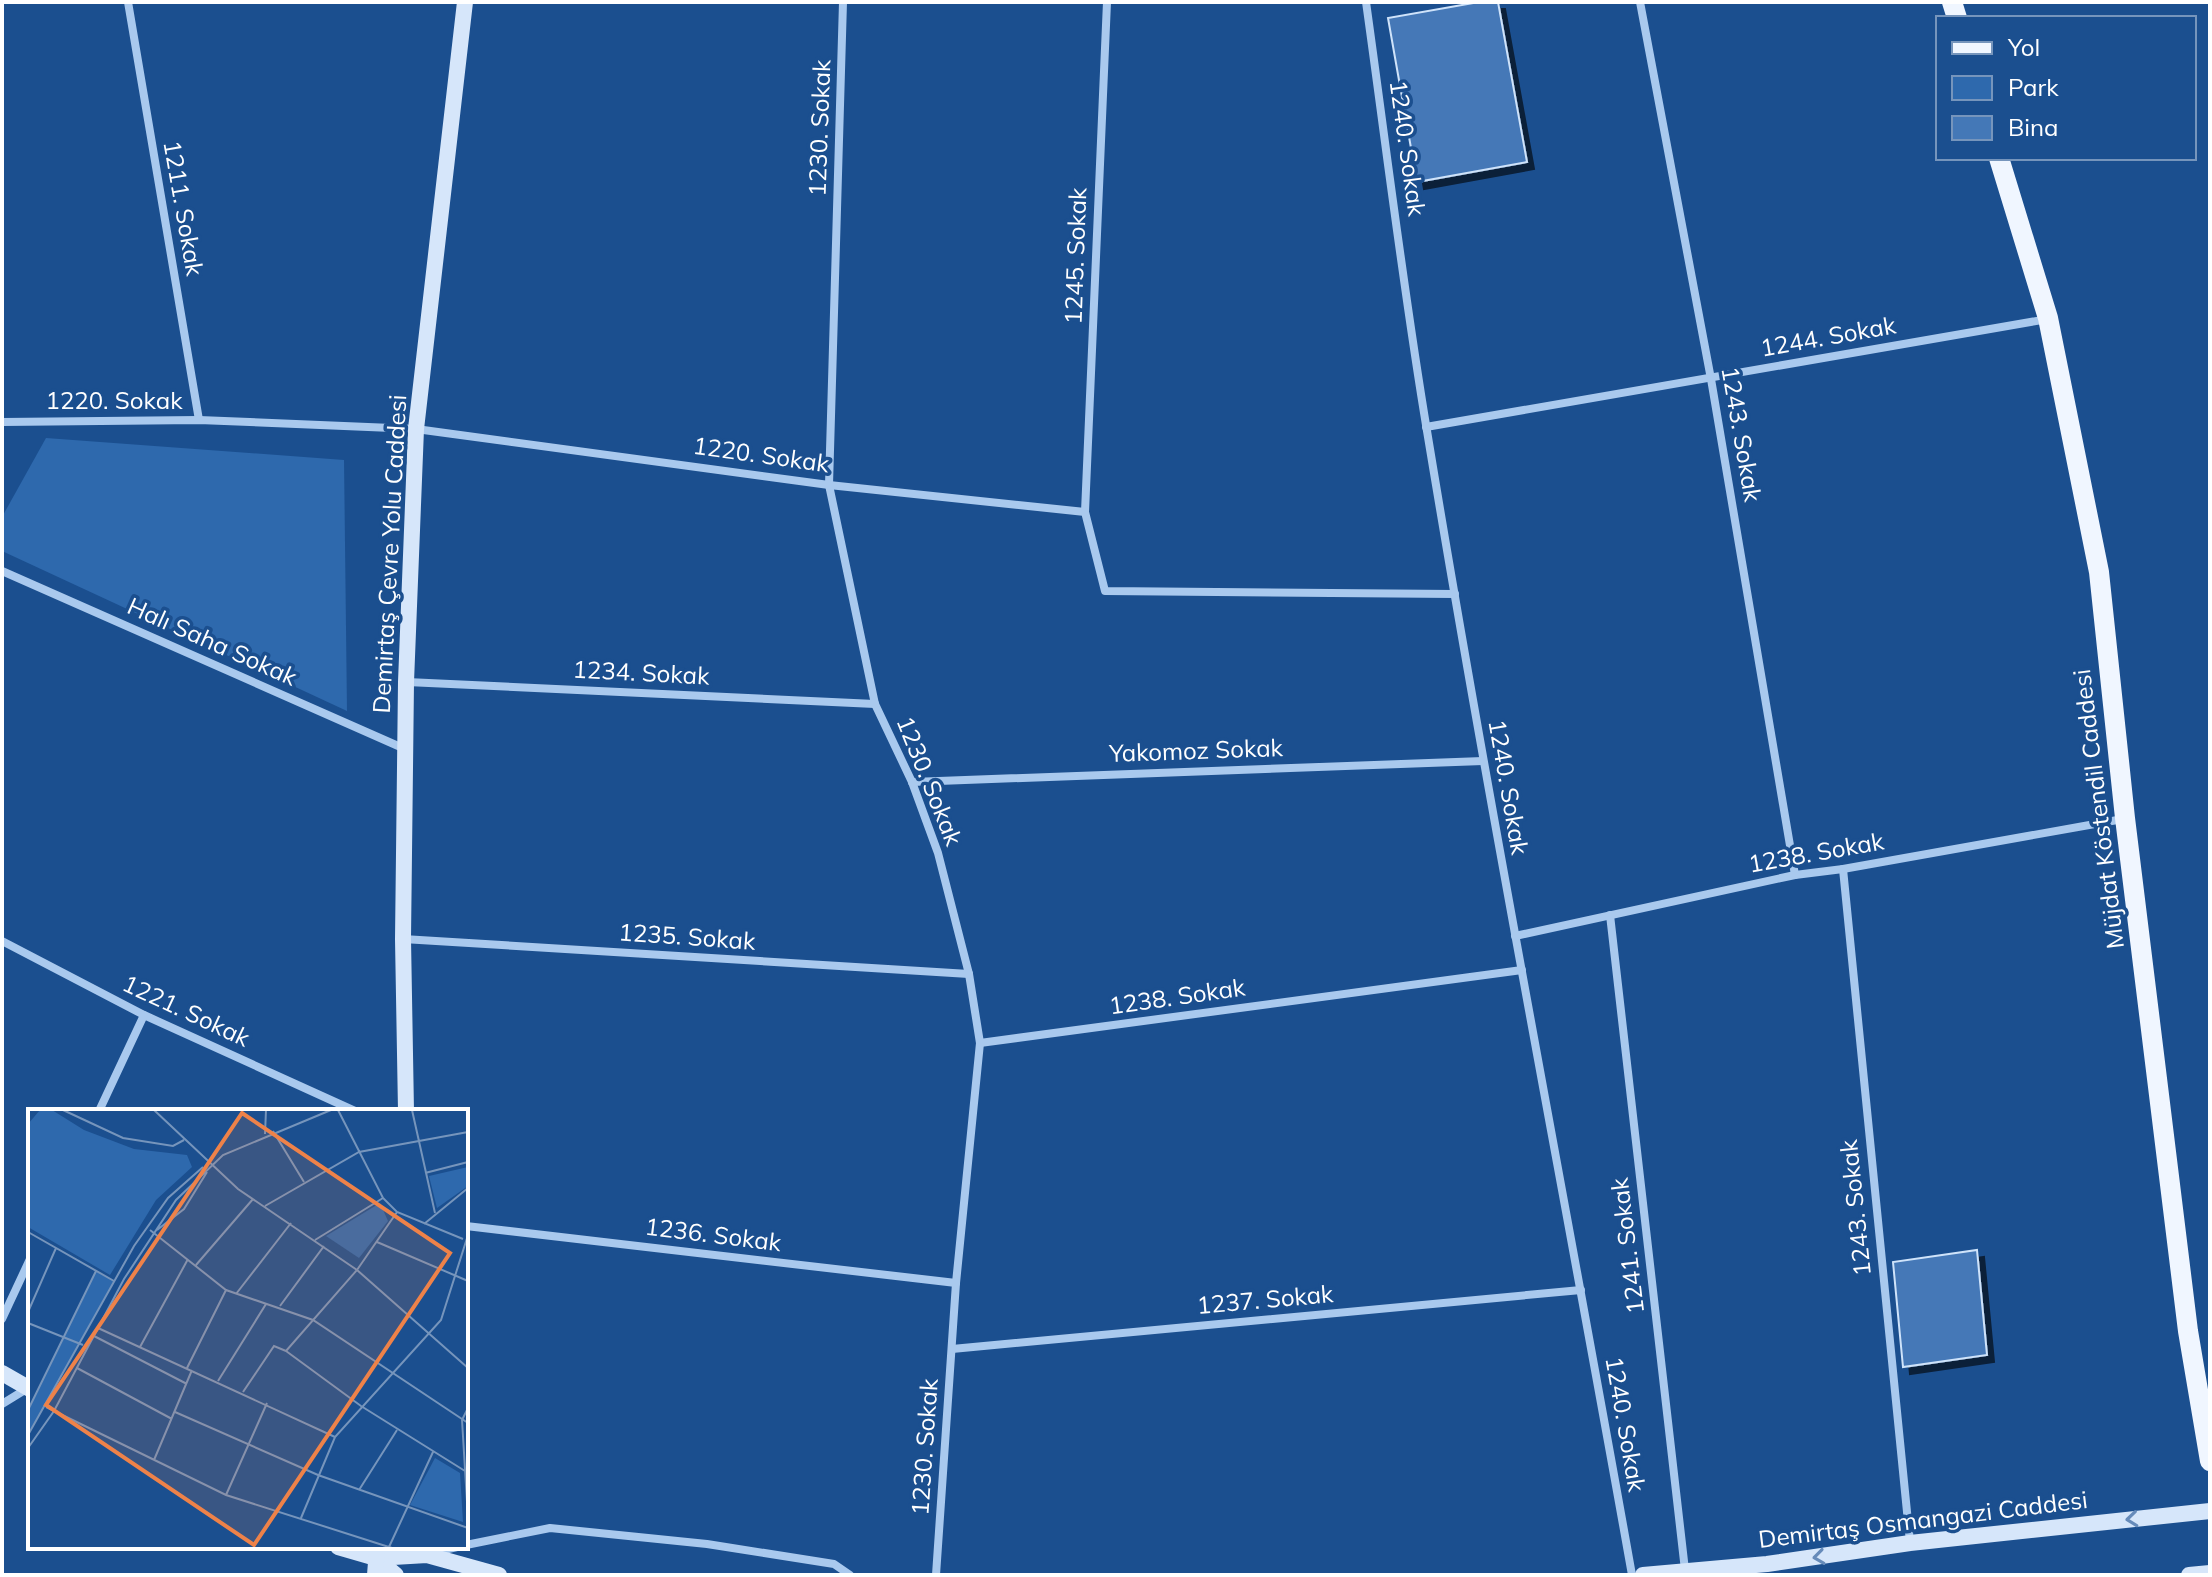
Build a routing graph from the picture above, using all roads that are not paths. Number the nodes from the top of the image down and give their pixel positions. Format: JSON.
{"nodes":[{"id":1,"x":128,"y":2,"type":"edge"},
{"id":2,"x":465,"y":2,"type":"edge"},
{"id":3,"x":843,"y":2,"type":"edge"},
{"id":4,"x":1107,"y":2,"type":"edge"},
{"id":5,"x":1366,"y":2,"type":"edge"},
{"id":6,"x":1640,"y":2,"type":"edge"},
{"id":7,"x":2000,"y":160,"type":"edge"},
{"id":8,"x":2048,"y":318,"type":"junction"},
{"id":9,"x":1711,"y":379,"type":"junction"},
{"id":10,"x":199,"y":420,"type":"junction"},
{"id":11,"x":2,"y":422,"type":"edge"},
{"id":12,"x":1426,"y":427,"type":"junction"},
{"id":13,"x":416,"y":429,"type":"junction"},
{"id":14,"x":829,"y":485,"type":"junction"},
{"id":15,"x":1085,"y":512,"type":"junction"},
{"id":16,"x":2,"y":571,"type":"edge"},
{"id":17,"x":1455,"y":594,"type":"junction"},
{"id":18,"x":406,"y":682,"type":"junction"},
{"id":19,"x":875,"y":704,"type":"junction"},
{"id":20,"x":406,"y":750,"type":"junction"},
{"id":21,"x":1483,"y":761,"type":"junction"},
{"id":22,"x":912,"y":782,"type":"junction"},
{"id":23,"x":2125,"y":818,"type":"junction"},
{"id":24,"x":1843,"y":869,"type":"junction"},
{"id":25,"x":1795,"y":875,"type":"junction"},
{"id":26,"x":1610,"y":915,"type":"junction"},
{"id":27,"x":1515,"y":936,"type":"junction"},
{"id":28,"x":403,"y":939,"type":"junction"},
{"id":29,"x":2,"y":941,"type":"edge"},
{"id":30,"x":1522,"y":970,"type":"junction"},
{"id":31,"x":969,"y":974,"type":"junction"},
{"id":32,"x":144,"y":1015,"type":"junction"},
{"id":33,"x":980,"y":1043,"type":"junction"},
{"id":34,"x":100,"y":1109,"type":"edge"},
{"id":35,"x":351,"y":1109,"type":"edge"},
{"id":36,"x":406,"y":1109,"type":"edge"},
{"id":37,"x":468,"y":1226,"type":"edge"},
{"id":38,"x":28,"y":1263,"type":"edge"},
{"id":39,"x":956,"y":1283,"type":"junction"},
{"id":40,"x":1581,"y":1290,"type":"junction"},
{"id":41,"x":2,"y":1319,"type":"edge"},
{"id":42,"x":952,"y":1349,"type":"junction"},
{"id":43,"x":2,"y":1373,"type":"edge"},
{"id":44,"x":28,"y":1387,"type":"edge"},
{"id":45,"x":28,"y":1389,"type":"edge"},
{"id":46,"x":2,"y":1404,"type":"edge"},
{"id":47,"x":2210,"y":1461,"type":"edge"},
{"id":48,"x":2210,"y":1511,"type":"edge"},
{"id":49,"x":1910,"y":1543,"type":"junction"},
{"id":50,"x":468,"y":1545,"type":"edge"},
{"id":51,"x":344,"y":1549,"type":"edge"},
{"id":52,"x":450,"y":1549,"type":"edge"},
{"id":53,"x":427,"y":1555,"type":"junction"},
{"id":54,"x":376,"y":1560,"type":"edge"},
{"id":55,"x":1768,"y":1570,"type":"edge"},
{"id":56,"x":1685,"y":1571,"type":"junction"},
{"id":57,"x":2210,"y":1573,"type":"edge"},
{"id":58,"x":396,"y":1575,"type":"edge"},
{"id":59,"x":499,"y":1575,"type":"edge"},
{"id":60,"x":850,"y":1575,"type":"edge"},
{"id":61,"x":936,"y":1575,"type":"edge"},
{"id":62,"x":1632,"y":1575,"type":"edge"},
{"id":63,"x":1643,"y":1575,"type":"edge"},
{"id":64,"x":2189,"y":1575,"type":"edge"}],
"edges":[{"from":1,"to":10,"type":"street","name":"1211. Sokak"},
{"from":2,"to":13,"type":"main road","name":"Demirtaş Çevre Yolu Caddesi"},
{"from":3,"to":14,"type":"street","name":"1230. Sokak"},
{"from":4,"to":15,"type":"street","name":"1245. Sokak"},
{"from":5,"to":12,"type":"street","name":"1240. Sokak"},
{"from":6,"to":9,"type":"street","name":"1243. Sokak"},
{"from":7,"to":8,"type":"main road","name":"Müjdat Köstendil Caddesi"},
{"from":8,"to":9,"type":"street","name":"1244. Sokak"},
{"from":8,"to":23,"type":"main road","name":"Müjdat Köstendil Caddesi"},
{"from":9,"to":12,"type":"street","name":"1244. Sokak"},
{"from":9,"to":25,"type":"street","name":"1243. Sokak"},
{"from":10,"to":11,"type":"street","name":"1220. Sokak"},
{"from":10,"to":13,"type":"street","name":"1220. Sokak"},
{"from":12,"to":17,"type":"street","name":"1240. Sokak"},
{"from":13,"to":14,"type":"street","name":"1220. Sokak"},
{"from":13,"to":18,"type":"main road","name":"Demirtaş Çevre Yolu Caddesi"},
{"from":14,"to":15,"type":"street","name":"1220. Sokak"},
{"from":14,"to":19,"type":"street","name":"1230. Sokak"},
{"from":15,"to":17,"type":"street"},
{"from":16,"to":20,"type":"street","name":"Halı Saha Sokak"},
{"from":17,"to":21,"type":"street","name":"1240. Sokak"},
{"from":18,"to":19,"type":"street","name":"1234. Sokak"},
{"from":18,"to":20,"type":"main road","name":"Demirtaş Çevre Yolu Caddesi"},
{"from":19,"to":22,"type":"street","name":"1230. Sokak"},
{"from":20,"to":28,"type":"main road","name":"Demirtaş Çevre Yolu Caddesi"},
{"from":21,"to":22,"type":"street","name":"Yakomoz Sokak"},
{"from":21,"to":27,"type":"street","name":"1240. Sokak"},
{"from":22,"to":31,"type":"street","name":"1230. Sokak"},
{"from":23,"to":24,"type":"street","name":"1238. Sokak"},
{"from":23,"to":47,"type":"main road","name":"Müjdat Köstendil Caddesi"},
{"from":24,"to":25,"type":"street","name":"1238. Sokak"},
{"from":24,"to":49,"type":"street","name":"1243. Sokak"},
{"from":25,"to":26,"type":"street","name":"1238. Sokak"},
{"from":26,"to":27,"type":"street","name":"1238. Sokak"},
{"from":26,"to":56,"type":"street","name":"1241. Sokak"},
{"from":27,"to":30,"type":"street","name":"1240. Sokak"},
{"from":28,"to":31,"type":"street","name":"1235. Sokak"},
{"from":28,"to":36,"type":"main road","name":"Demirtaş Çevre Yolu Caddesi"},
{"from":29,"to":32,"type":"street","name":"1221. Sokak"},
{"from":30,"to":33,"type":"street","name":"1238. Sokak"},
{"from":30,"to":40,"type":"street","name":"1240. Sokak"},
{"from":31,"to":33,"type":"street","name":"1230. Sokak"},
{"from":32,"to":34,"type":"street"},
{"from":32,"to":35,"type":"street","name":"1221. Sokak"},
{"from":33,"to":39,"type":"street","name":"1230. Sokak"},
{"from":37,"to":39,"type":"street","name":"1236. Sokak"},
{"from":38,"to":41,"type":"street"},
{"from":39,"to":42,"type":"street","name":"1230. Sokak"},
{"from":40,"to":42,"type":"street","name":"1237. Sokak"},
{"from":40,"to":62,"type":"street","name":"1240. Sokak"},
{"from":42,"to":61,"type":"street","name":"1230. Sokak"},
{"from":43,"to":44,"type":"main road"},
{"from":45,"to":46,"type":"street"},
{"from":48,"to":49,"type":"main road","name":"Demirtaş Osmangazi Caddesi","one_way":true},
{"from":49,"to":55,"type":"main road","name":"Demirtaş Osmangazi Caddesi","one_way":true},
{"from":50,"to":60,"type":"street"},
{"from":51,"to":54,"type":"main road"},
{"from":52,"to":53,"type":"street"},
{"from":53,"to":54,"type":"main road"},
{"from":53,"to":59,"type":"main road"},
{"from":54,"to":58,"type":"main road"},
{"from":55,"to":56,"type":"main road","name":"Demirtaş Osmangazi Caddesi"},
{"from":56,"to":63,"type":"main road","name":"Demirtaş Osmangazi Caddesi"},
{"from":57,"to":64,"type":"main road"}]}
